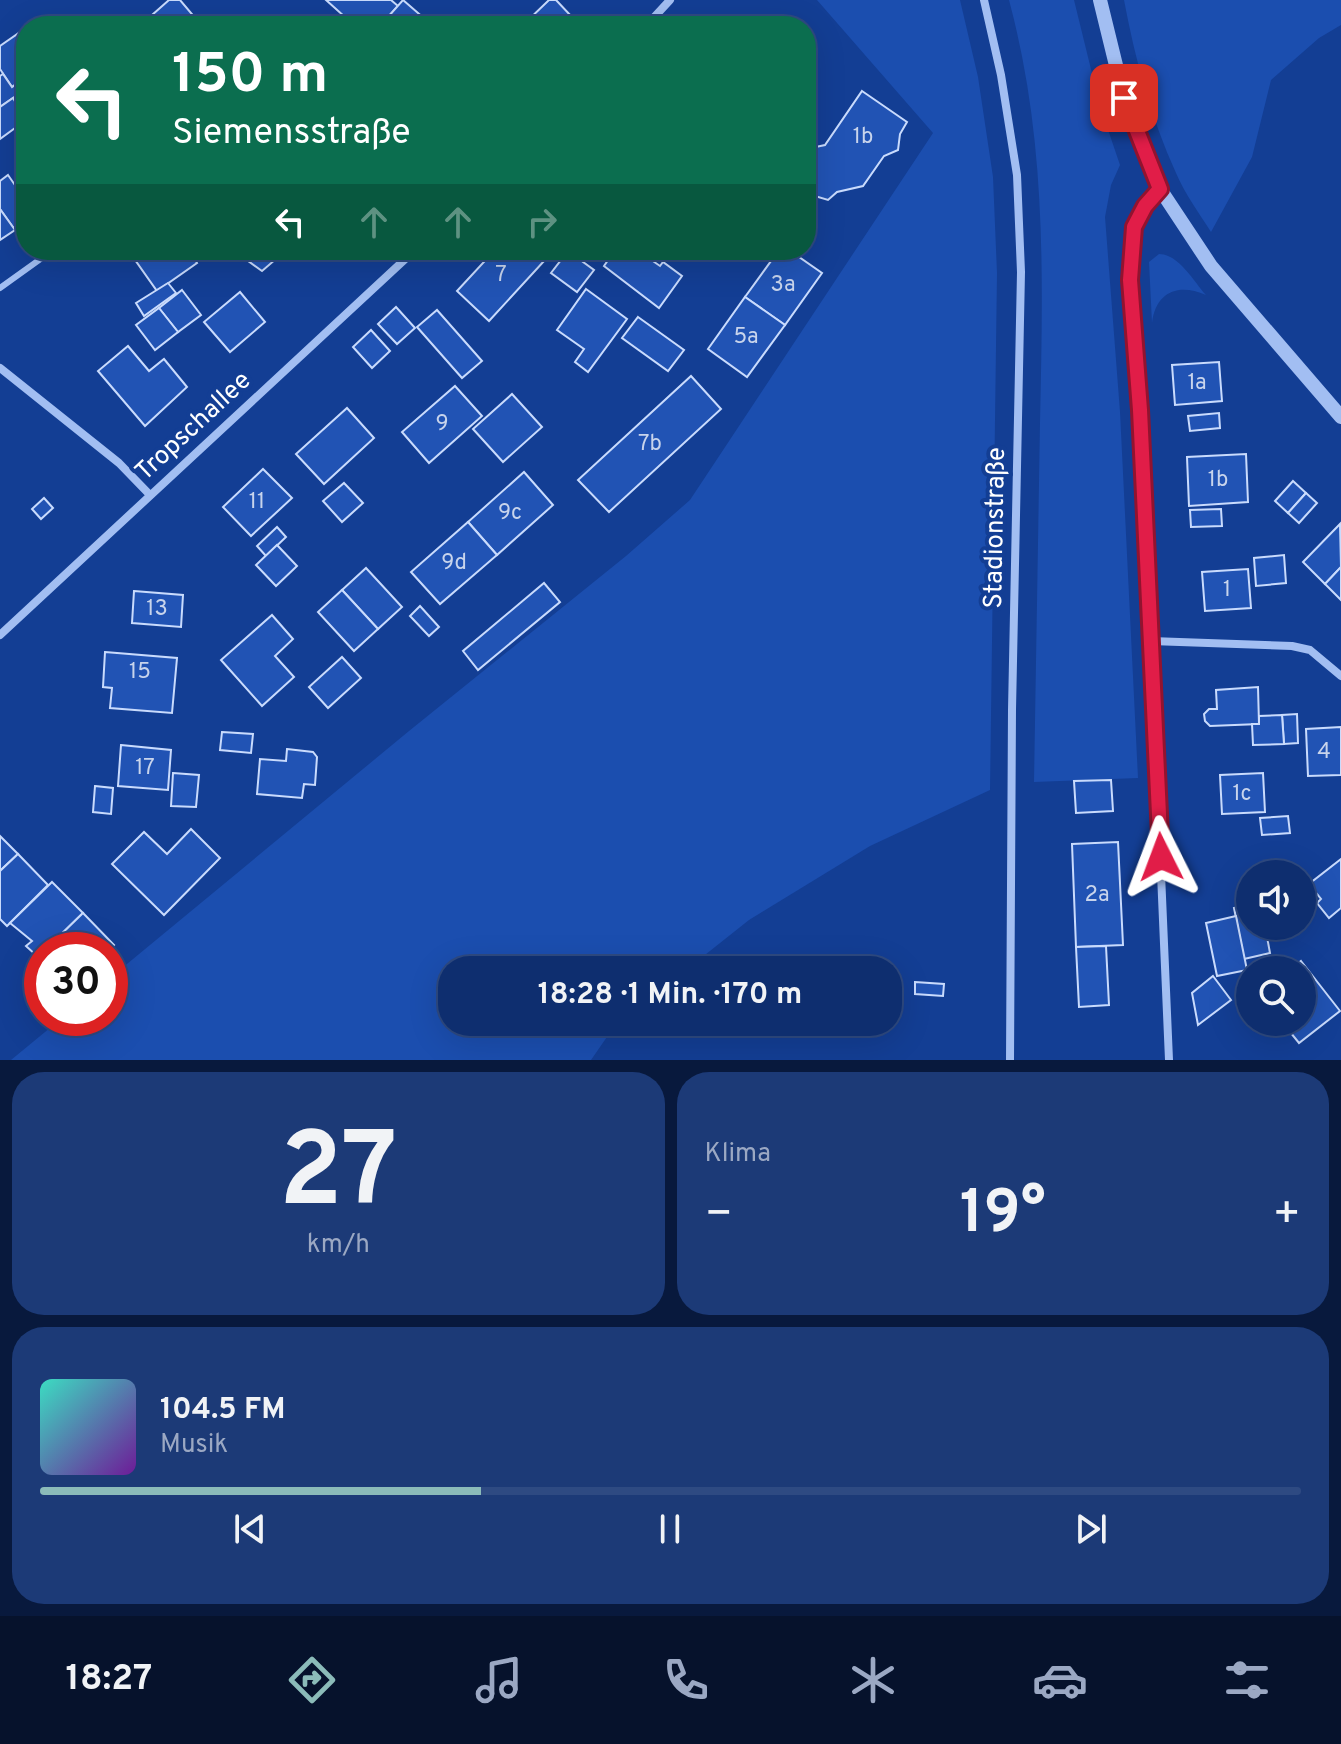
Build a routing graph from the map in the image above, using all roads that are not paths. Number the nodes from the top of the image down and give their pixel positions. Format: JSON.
{"nodes":[{"id":1,"x":670,"y":0,"type":"edge"},
{"id":2,"x":984,"y":0,"type":"edge"},
{"id":3,"x":1100,"y":0,"type":"edge"},
{"id":4,"x":655,"y":16,"type":"edge"},
{"id":5,"x":1160,"y":189,"type":"junction"},
{"id":6,"x":39,"y":260,"type":"edge"},
{"id":7,"x":404,"y":260,"type":"edge"},
{"id":8,"x":0,"y":288,"type":"edge"},
{"id":9,"x":0,"y":368,"type":"edge"},
{"id":10,"x":1341,"y":417,"type":"edge"},
{"id":11,"x":150,"y":495,"type":"junction"},
{"id":12,"x":0,"y":635,"type":"edge"},
{"id":13,"x":1151,"y":641,"type":"junction"},
{"id":14,"x":1341,"y":676,"type":"edge"},
{"id":15,"x":1010,"y":1060,"type":"edge"},
{"id":16,"x":1169,"y":1060,"type":"edge"}],
"edges":[{"from":1,"to":4,"type":"street"},
{"from":2,"to":15,"type":"street","name":"Stadionstraße"},
{"from":3,"to":5,"type":"street"},
{"from":5,"to":10,"type":"street"},
{"from":5,"to":13,"type":"street"},
{"from":6,"to":8,"type":"lane"},
{"from":7,"to":11,"type":"street","name":"Tropschallee"},
{"from":9,"to":11,"type":"street"},
{"from":11,"to":12,"type":"street","name":"Tropschallee"},
{"from":13,"to":14,"type":"street"},
{"from":13,"to":16,"type":"street"}]}
